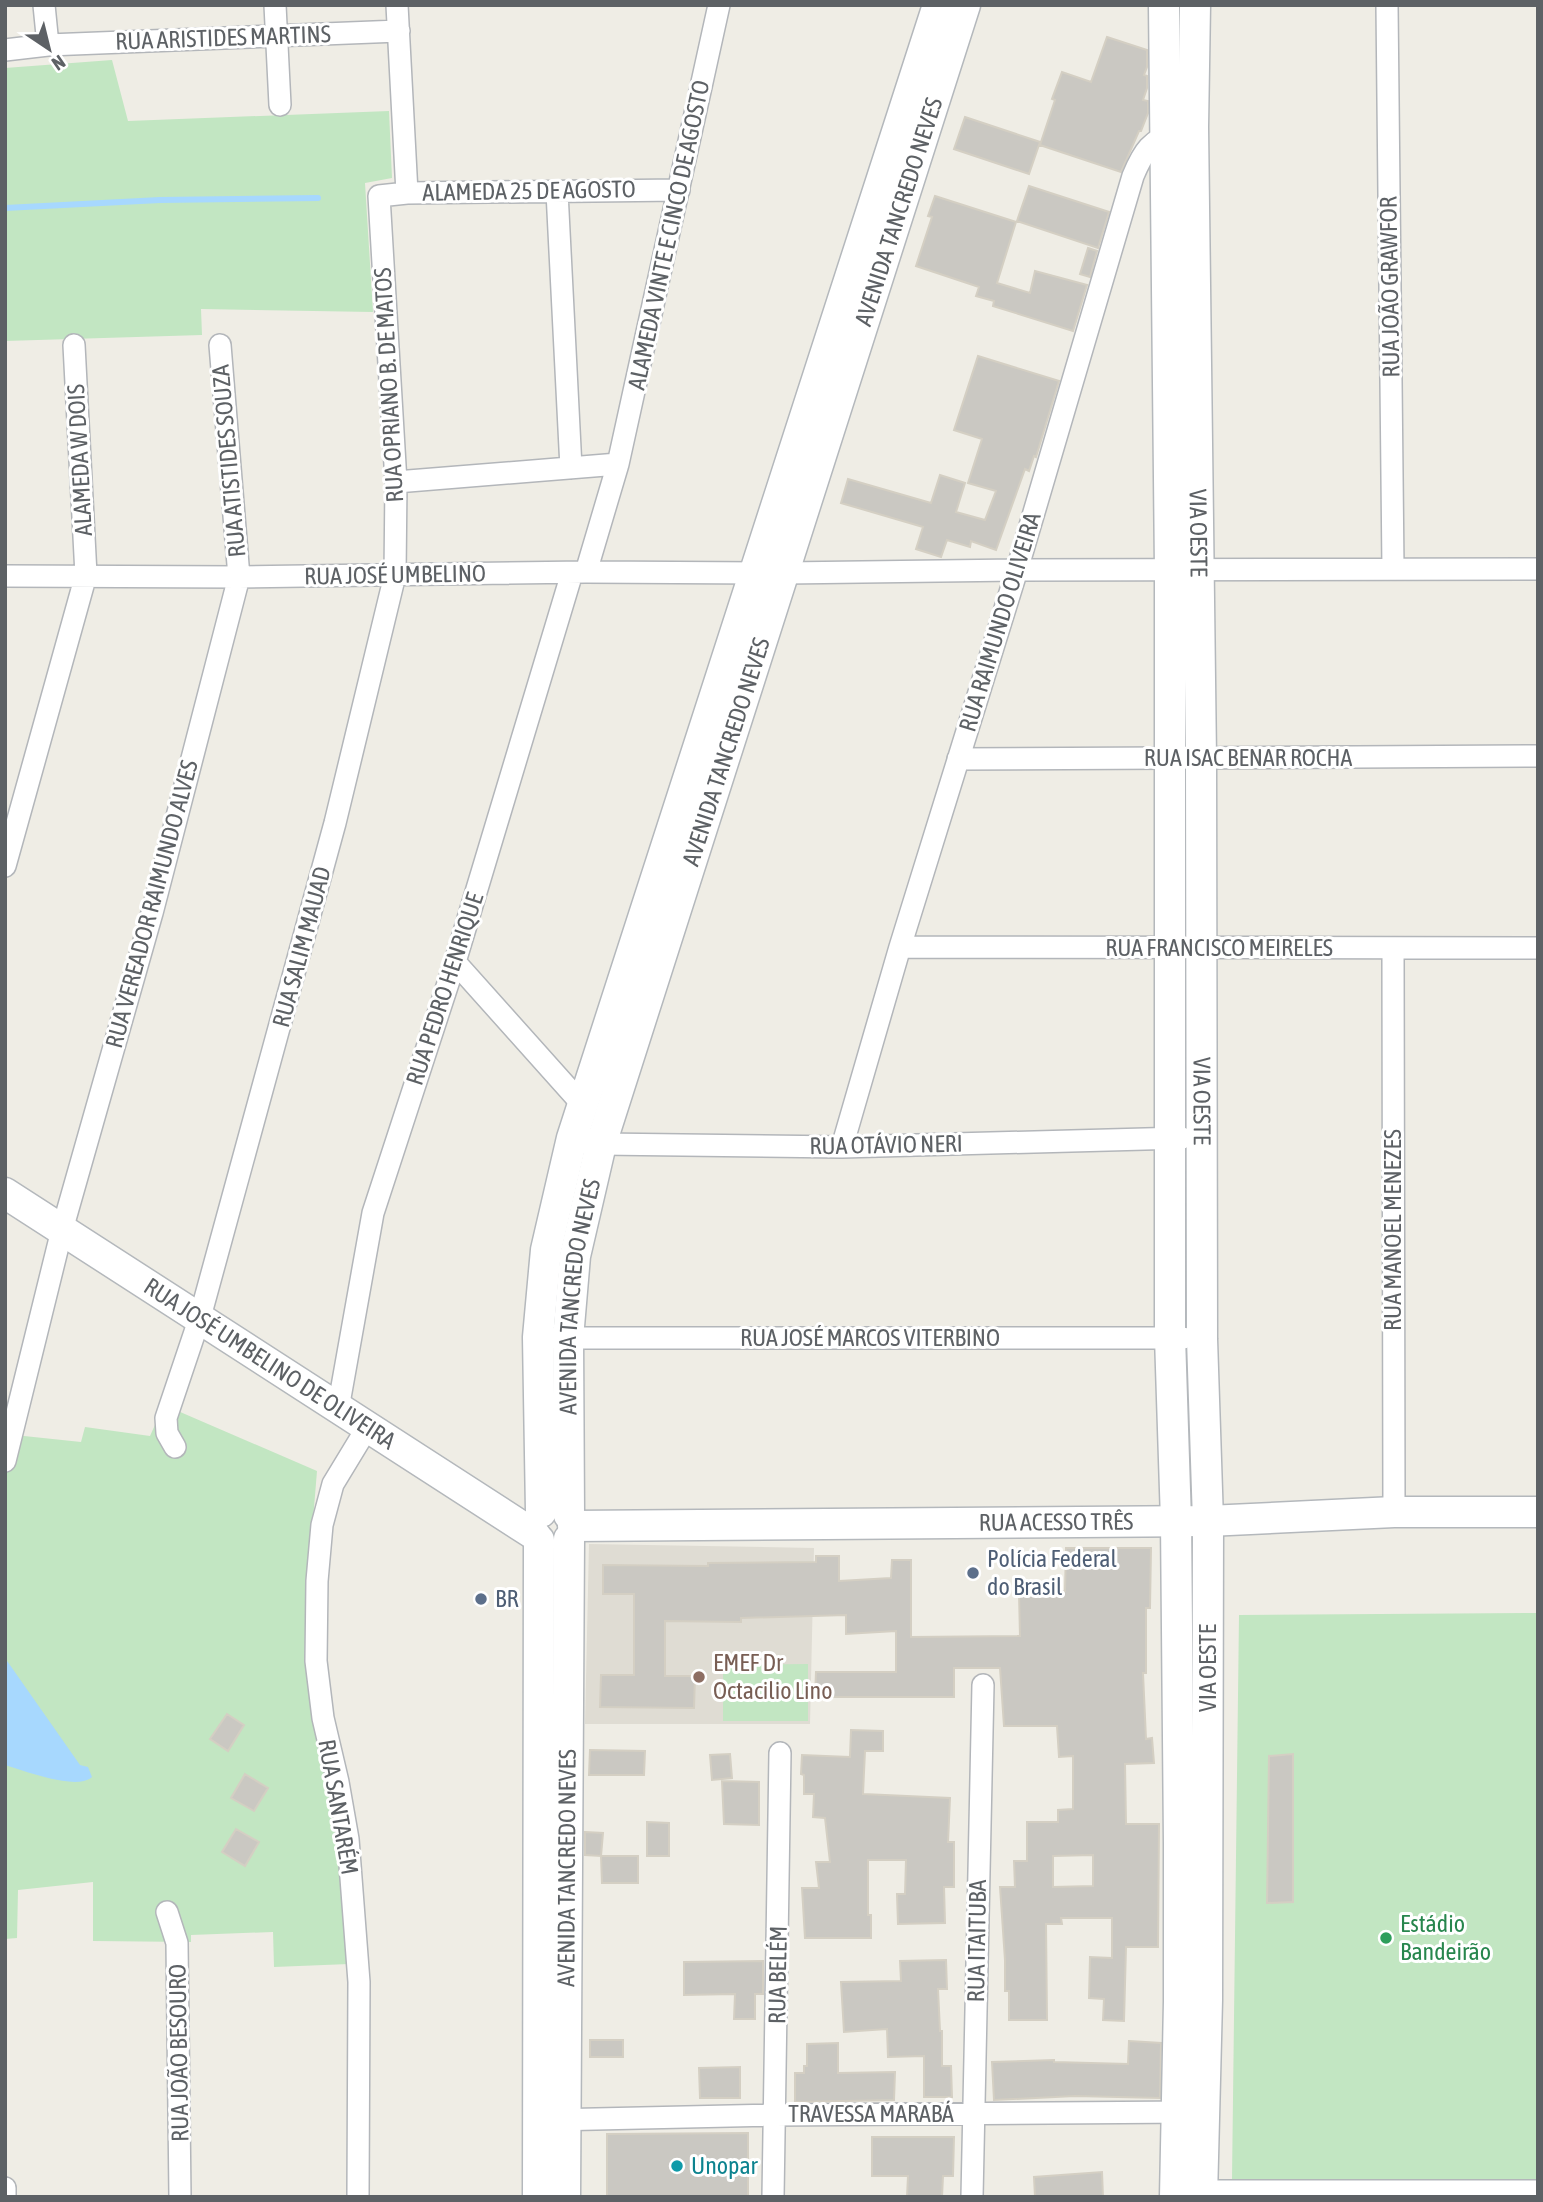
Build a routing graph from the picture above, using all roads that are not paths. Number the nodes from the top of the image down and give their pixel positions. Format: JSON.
{"nodes":[{"id":1,"x":44,"y":5,"type":"edge"},
{"id":2,"x":275,"y":5,"type":"edge"},
{"id":3,"x":397,"y":5,"type":"edge"},
{"id":4,"x":719,"y":5,"type":"edge"},
{"id":5,"x":938,"y":5,"type":"edge"},
{"id":6,"x":965,"y":5,"type":"edge"},
{"id":7,"x":1164,"y":5,"type":"edge"},
{"id":8,"x":1195,"y":5,"type":"edge"},
{"id":9,"x":1387,"y":5,"type":"edge"},
{"id":10,"x":399,"y":31,"type":"junction"},
{"id":11,"x":278,"y":35,"type":"junction"},
{"id":12,"x":48,"y":45,"type":"junction"},
{"id":13,"x":5,"y":50,"type":"edge"},
{"id":14,"x":280,"y":105,"type":"dead end"},
{"id":15,"x":1179,"y":131,"type":"junction"},
{"id":16,"x":678,"y":190,"type":"junction"},
{"id":17,"x":557,"y":192,"type":"junction"},
{"id":18,"x":407,"y":193,"type":"junction"},
{"id":19,"x":379,"y":196,"type":"joint"},
{"id":20,"x":74,"y":345,"type":"dead end"},
{"id":21,"x":220,"y":345,"type":"dead end"},
{"id":22,"x":618,"y":464,"type":"junction"},
{"id":23,"x":571,"y":468,"type":"junction"},
{"id":24,"x":396,"y":482,"type":"junction"},
{"id":25,"x":1393,"y":569,"type":"junction"},
{"id":26,"x":1538,"y":569,"type":"edge"},
{"id":27,"x":1017,"y":570,"type":"junction"},
{"id":28,"x":1159,"y":571,"type":"junction"},
{"id":29,"x":1200,"y":571,"type":"junction"},
{"id":30,"x":579,"y":572,"type":"junction"},
{"id":31,"x":771,"y":573,"type":"junction"},
{"id":32,"x":86,"y":575,"type":"junction"},
{"id":33,"x":395,"y":575,"type":"junction"},
{"id":34,"x":5,"y":576,"type":"edge"},
{"id":35,"x":239,"y":577,"type":"junction"},
{"id":36,"x":1538,"y":756,"type":"edge"},
{"id":37,"x":1201,"y":758,"type":"junction"},
{"id":38,"x":958,"y":759,"type":"junction"},
{"id":39,"x":1169,"y":759,"type":"junction"},
{"id":40,"x":5,"y":866,"type":"edge"},
{"id":41,"x":900,"y":947,"type":"junction"},
{"id":42,"x":1169,"y":947,"type":"junction"},
{"id":43,"x":1201,"y":947,"type":"junction"},
{"id":44,"x":1393,"y":948,"type":"junction"},
{"id":45,"x":1538,"y":948,"type":"edge"},
{"id":46,"x":455,"y":962,"type":"junction"},
{"id":47,"x":582,"y":1104,"type":"junction"},
{"id":48,"x":572,"y":1138,"type":"junction"},
{"id":49,"x":1171,"y":1138,"type":"junction"},
{"id":50,"x":1201,"y":1138,"type":"junction"},
{"id":51,"x":601,"y":1144,"type":"junction"},
{"id":52,"x":842,"y":1147,"type":"junction"},
{"id":53,"x":5,"y":1193,"type":"edge"},
{"id":54,"x":62,"y":1230,"type":"junction"},
{"id":55,"x":200,"y":1317,"type":"junction"},
{"id":56,"x":538,"y":1337,"type":"junction"},
{"id":57,"x":1170,"y":1337,"type":"junction"},
{"id":58,"x":568,"y":1338,"type":"junction"},
{"id":59,"x":1202,"y":1339,"type":"junction"},
{"id":60,"x":338,"y":1409,"type":"junction"},
{"id":61,"x":367,"y":1428,"type":"junction"},
{"id":62,"x":175,"y":1447,"type":"dead end"},
{"id":63,"x":5,"y":1461,"type":"edge"},
{"id":64,"x":502,"y":1512,"type":"joint"},
{"id":65,"x":1394,"y":1512,"type":"junction"},
{"id":66,"x":1538,"y":1512,"type":"edge"},
{"id":67,"x":1176,"y":1521,"type":"junction"},
{"id":68,"x":1208,"y":1521,"type":"junction"},
{"id":69,"x":552,"y":1526,"type":"junction"},
{"id":70,"x":983,"y":1685,"type":"dead end"},
{"id":71,"x":780,"y":1753,"type":"dead end"},
{"id":72,"x":167,"y":1912,"type":"dead end"},
{"id":73,"x":1191,"y":2112,"type":"junction"},
{"id":74,"x":973,"y":2114,"type":"junction"},
{"id":75,"x":774,"y":2115,"type":"junction"},
{"id":76,"x":553,"y":2120,"type":"junction"},
{"id":77,"x":5,"y":2188,"type":"edge"},
{"id":78,"x":1538,"y":2190,"type":"edge"},
{"id":79,"x":1189,"y":2194,"type":"edge"},
{"id":80,"x":1398,"y":2194,"type":"edge"},
{"id":81,"x":5,"y":2197,"type":"edge"},
{"id":82,"x":180,"y":2197,"type":"edge"},
{"id":83,"x":358,"y":2197,"type":"edge"},
{"id":84,"x":538,"y":2197,"type":"edge"},
{"id":85,"x":565,"y":2197,"type":"edge"},
{"id":86,"x":773,"y":2197,"type":"edge"},
{"id":87,"x":972,"y":2197,"type":"edge"}],
"edges":[{"from":1,"to":12,"type":"street"},
{"from":2,"to":11,"type":"street"},
{"from":3,"to":10,"type":"street"},
{"from":4,"to":16,"type":"street","name":"ALAMEDA VINTE E CINCO DE AGOSTO"},
{"from":5,"to":31,"type":"street","name":"AVENIDA TANCREDO NEVES"},
{"from":6,"to":31,"type":"street","name":"AVENIDA TANCREDO NEVES"},
{"from":7,"to":15,"type":"street","name":"VIA OESTE"},
{"from":8,"to":15,"type":"street","name":"VIA OESTE"},
{"from":9,"to":25,"type":"street","name":"RUA JOÃO GRAWFOR"},
{"from":10,"to":11,"type":"street","name":"RUA ARISTIDES MARTINS"},
{"from":10,"to":18,"type":"street"},
{"from":11,"to":12,"type":"street","name":"RUA ARISTIDES MARTINS"},
{"from":11,"to":14,"type":"street"},
{"from":12,"to":13,"type":"street","name":"RUA ARISTIDES MARTINS"},
{"from":15,"to":27,"type":"street","name":"RUA RAIMUNDO OLIVEIRA"},
{"from":15,"to":28,"type":"street","name":"VIA OESTE"},
{"from":15,"to":29,"type":"street","name":"VIA OESTE"},
{"from":16,"to":17,"type":"street","name":"ALAMEDA 25 DE AGOSTO"},
{"from":16,"to":22,"type":"street","name":"ALAMEDA VINTE E CINCO DE AGOSTO"},
{"from":17,"to":18,"type":"street","name":"ALAMEDA 25 DE AGOSTO"},
{"from":17,"to":23,"type":"street"},
{"from":18,"to":19,"type":"street","name":"ALAMEDA 25 DE AGOSTO"},
{"from":19,"to":24,"type":"street","name":"RUA OPRIANO B. DE MATOS"},
{"from":20,"to":32,"type":"street","name":"ALAMEDA W DOIS"},
{"from":21,"to":35,"type":"street","name":"RUA ATISTIDES SOUZA"},
{"from":22,"to":23,"type":"street"},
{"from":22,"to":30,"type":"street","name":"ALAMEDA VINTE E CINCO DE AGOSTO"},
{"from":23,"to":24,"type":"street"},
{"from":24,"to":33,"type":"street","name":"RUA OPRIANO B. DE MATOS"},
{"from":25,"to":26,"type":"street"},
{"from":25,"to":29,"type":"street"},
{"from":27,"to":28,"type":"street","name":"RUA JOSÉ UMBELINO"},
{"from":27,"to":31,"type":"street","name":"RUA JOSÉ UMBELINO"},
{"from":27,"to":38,"type":"street","name":"RUA RAIMUNDO OLIVEIRA"},
{"from":28,"to":29,"type":"street"},
{"from":28,"to":39,"type":"street","name":"VIA OESTE"},
{"from":29,"to":37,"type":"street","name":"VIA OESTE"},
{"from":30,"to":31,"type":"street","name":"RUA JOSÉ UMBELINO"},
{"from":30,"to":33,"type":"street","name":"RUA JOSÉ UMBELINO"},
{"from":30,"to":46,"type":"street","name":"RUA PEDRO HENRIQUE"},
{"from":31,"to":47,"type":"street","name":"AVENIDA TANCREDO NEVES"},
{"from":31,"to":51,"type":"street","name":"AVENIDA TANCREDO NEVES"},
{"from":32,"to":34,"type":"street","name":"RUA JOSÉ UMBELINO"},
{"from":32,"to":35,"type":"street","name":"RUA JOSÉ UMBELINO"},
{"from":32,"to":40,"type":"street","name":"ALAMEDA W DOIS"},
{"from":33,"to":35,"type":"street","name":"RUA JOSÉ UMBELINO"},
{"from":33,"to":55,"type":"street","name":"RUA SALIM MAUAD"},
{"from":35,"to":54,"type":"street","name":"RUA VEREADOR RAIMUNDO ALVES"},
{"from":36,"to":37,"type":"street","name":"RUA ISAC BENAR ROCHA"},
{"from":37,"to":39,"type":"street","name":"RUA ISAC BENAR ROCHA"},
{"from":37,"to":43,"type":"street","name":"VIA OESTE"},
{"from":38,"to":39,"type":"street","name":"RUA ISAC BENAR ROCHA"},
{"from":38,"to":41,"type":"street","name":"RUA RAIMUNDO OLIVEIRA"},
{"from":39,"to":42,"type":"street","name":"VIA OESTE"},
{"from":41,"to":42,"type":"street","name":"RUA FRANCISCO MEIRELES"},
{"from":41,"to":52,"type":"street","name":"RUA RAIMUNDO OLIVEIRA"},
{"from":42,"to":43,"type":"street","name":"RUA FRANCISCO MEIRELES"},
{"from":42,"to":49,"type":"street","name":"VIA OESTE"},
{"from":43,"to":44,"type":"street","name":"RUA FRANCISCO MEIRELES"},
{"from":43,"to":50,"type":"street","name":"VIA OESTE"},
{"from":44,"to":45,"type":"street","name":"RUA FRANCISCO MEIRELES"},
{"from":44,"to":65,"type":"street","name":"RUA MANOEL MENEZES"},
{"from":46,"to":47,"type":"street"},
{"from":46,"to":60,"type":"street","name":"RUA PEDRO HENRIQUE"},
{"from":47,"to":48,"type":"street","name":"AVENIDA TANCREDO NEVES"},
{"from":48,"to":51,"type":"street","name":"RUA OTÁVIO NERI"},
{"from":48,"to":56,"type":"street","name":"AVENIDA TANCREDO NEVES"},
{"from":49,"to":50,"type":"street","name":"RUA OTÁVIO NERI"},
{"from":49,"to":52,"type":"street","name":"RUA OTÁVIO NERI"},
{"from":49,"to":57,"type":"street","name":"VIA OESTE"},
{"from":50,"to":59,"type":"street","name":"VIA OESTE"},
{"from":51,"to":52,"type":"street","name":"RUA OTÁVIO NERI"},
{"from":51,"to":58,"type":"street","name":"AVENIDA TANCREDO NEVES"},
{"from":53,"to":54,"type":"street","name":"RUA JOSÉ UMBELINO DE OLIVEIRA"},
{"from":54,"to":55,"type":"street","name":"RUA JOSÉ UMBELINO DE OLIVEIRA"},
{"from":54,"to":63,"type":"street"},
{"from":55,"to":60,"type":"street","name":"RUA JOSÉ UMBELINO DE OLIVEIRA"},
{"from":55,"to":62,"type":"street"},
{"from":56,"to":58,"type":"street","name":"RUA JOSÉ MARCOS VITERBINO"},
{"from":56,"to":69,"type":"street","name":"AVENIDA TANCREDO NEVES"},
{"from":57,"to":58,"type":"street","name":"RUA JOSÉ MARCOS VITERBINO"},
{"from":57,"to":59,"type":"street","name":"RUA JOSÉ MARCOS VITERBINO"},
{"from":57,"to":67,"type":"street","name":"VIA OESTE"},
{"from":58,"to":69,"type":"street","name":"AVENIDA TANCREDO NEVES"},
{"from":59,"to":68,"type":"street","name":"VIA OESTE"},
{"from":60,"to":61,"type":"street","name":"RUA JOSÉ UMBELINO DE OLIVEIRA"},
{"from":61,"to":64,"type":"street","name":"RUA JOSÉ UMBELINO DE OLIVEIRA"},
{"from":61,"to":83,"type":"street","name":"RUA SANTARÉM"},
{"from":64,"to":69,"type":"street","name":"RUA ACESSO TRÊS"},
{"from":65,"to":66,"type":"street","name":"RUA ACESSO TRÊS"},
{"from":65,"to":68,"type":"street","name":"RUA ACESSO TRÊS"},
{"from":67,"to":68,"type":"street","name":"RUA ACESSO TRÊS"},
{"from":67,"to":69,"type":"street","name":"RUA ACESSO TRÊS"},
{"from":67,"to":73,"type":"street","name":"VIA OESTE"},
{"from":68,"to":73,"type":"street","name":"VIA OESTE"},
{"from":69,"to":76,"type":"street","name":"AVENIDA TANCREDO NEVES"},
{"from":70,"to":74,"type":"street","name":"RUA ITAITUBA"},
{"from":71,"to":75,"type":"street","name":"RUA BELÉM"},
{"from":72,"to":82,"type":"street","name":"RUA JOÃO BESOURO"},
{"from":73,"to":74,"type":"street","name":"TRAVESSA MARABÁ"},
{"from":73,"to":79,"type":"street","name":"VIA OESTE"},
{"from":74,"to":75,"type":"street","name":"TRAVESSA MARABÁ"},
{"from":74,"to":87,"type":"street","name":"RUA ITAITUBA"},
{"from":75,"to":76,"type":"street","name":"TRAVESSA MARABÁ"},
{"from":75,"to":86,"type":"street","name":"RUA BELÉM"},
{"from":76,"to":84,"type":"street","name":"AVENIDA TANCREDO NEVES"},
{"from":76,"to":85,"type":"street","name":"AVENIDA TANCREDO NEVES"},
{"from":77,"to":81,"type":"street"},
{"from":78,"to":80,"type":"street"},
{"from":79,"to":80,"type":"street"}]}
